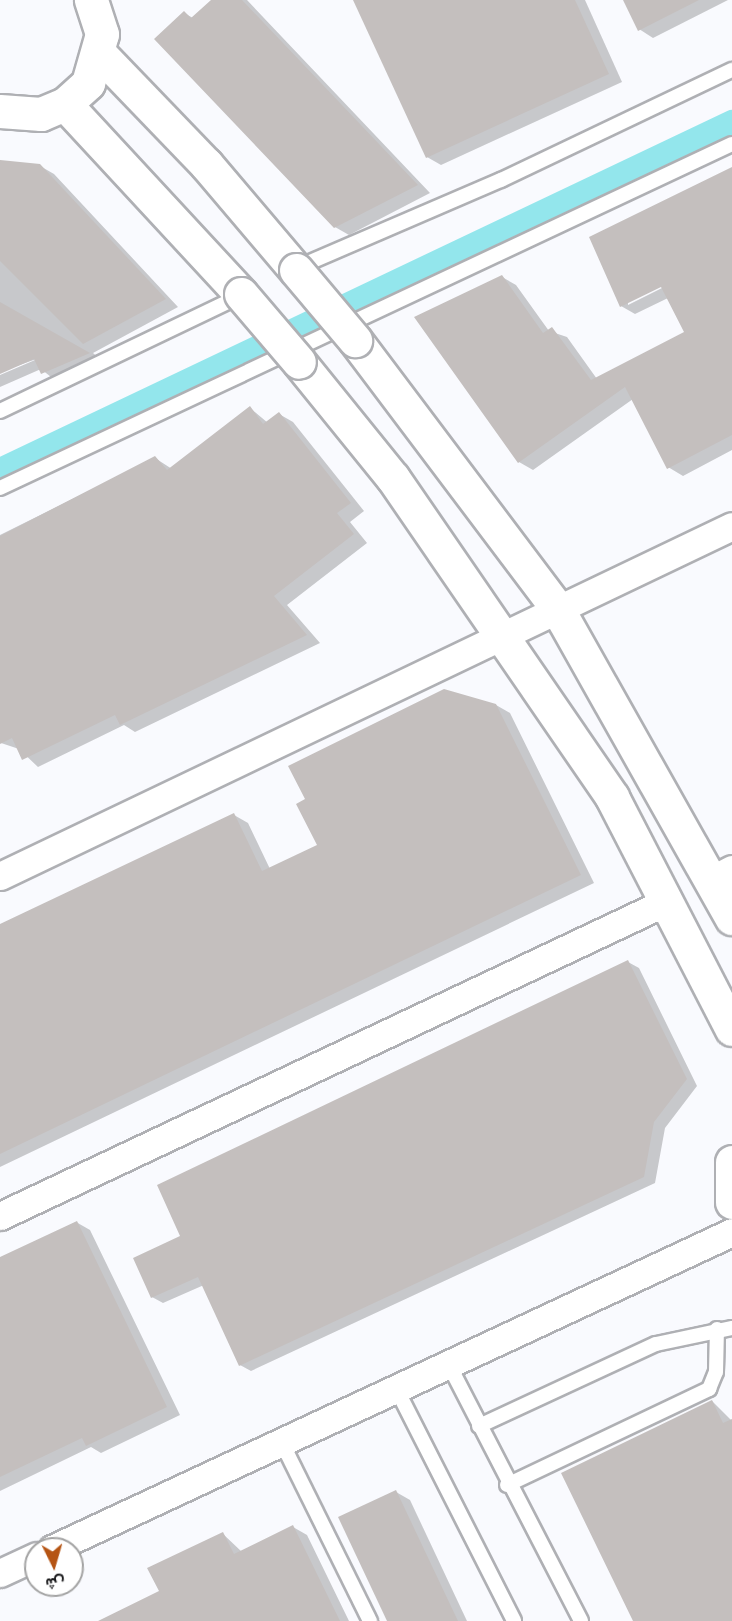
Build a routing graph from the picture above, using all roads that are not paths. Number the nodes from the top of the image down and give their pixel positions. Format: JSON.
{"nodes":[{"id":1,"x":92,"y":1,"type":"edge"},
{"id":2,"x":100,"y":54,"type":"junction"},
{"id":3,"x":732,"y":70,"type":"edge"},
{"id":4,"x":65,"y":104,"type":"junction"},
{"id":5,"x":0,"y":111,"type":"edge"},
{"id":6,"x":732,"y":144,"type":"edge"},
{"id":7,"x":302,"y":266,"type":"junction"},
{"id":8,"x":234,"y":298,"type":"junction"},
{"id":9,"x":0,"y":411,"type":"edge"},
{"id":10,"x":0,"y":488,"type":"edge"},
{"id":11,"x":732,"y":526,"type":"edge"},
{"id":12,"x":557,"y":608,"type":"junction"},
{"id":13,"x":502,"y":636,"type":"junction"},
{"id":14,"x":722,"y":874,"type":"edge"},
{"id":15,"x":0,"y":876,"type":"edge"},
{"id":16,"x":668,"y":901,"type":"junction"},
{"id":17,"x":732,"y":918,"type":"edge"},
{"id":18,"x":732,"y":1029,"type":"edge"},
{"id":19,"x":732,"y":1162,"type":"edge"},
{"id":20,"x":732,"y":1202,"type":"edge"},
{"id":21,"x":0,"y":1216,"type":"edge"},
{"id":22,"x":732,"y":1232,"type":"edge"},
{"id":23,"x":732,"y":1328,"type":"edge"},
{"id":24,"x":717,"y":1329,"type":"junction"},
{"id":25,"x":448,"y":1363,"type":"junction"},
{"id":26,"x":396,"y":1388,"type":"junction"},
{"id":27,"x":479,"y":1426,"type":"junction"},
{"id":28,"x":281,"y":1441,"type":"junction"},
{"id":29,"x":507,"y":1485,"type":"junction"},
{"id":30,"x":77,"y":1537,"type":"edge"},
{"id":31,"x":24,"y":1562,"type":"edge"},
{"id":32,"x":0,"y":1573,"type":"edge"},
{"id":33,"x":370,"y":1621,"type":"edge"},
{"id":34,"x":513,"y":1621,"type":"edge"},
{"id":35,"x":581,"y":1621,"type":"edge"}],
"edges":[{"from":1,"to":2,"type":"street"},
{"from":2,"to":4,"type":"street"},
{"from":2,"to":7,"type":"street"},
{"from":3,"to":7,"type":"lane"},
{"from":4,"to":5,"type":"street"},
{"from":4,"to":8,"type":"street"},
{"from":6,"to":10,"type":"lane"},
{"from":7,"to":12,"type":"street","bridge":true},
{"from":8,"to":9,"type":"lane"},
{"from":8,"to":13,"type":"street","bridge":true},
{"from":11,"to":12,"type":"street"},
{"from":12,"to":13,"type":"street"},
{"from":12,"to":14,"type":"street"},
{"from":13,"to":15,"type":"street"},
{"from":13,"to":16,"type":"street"},
{"from":14,"to":17,"type":"street"},
{"from":16,"to":18,"type":"street"},
{"from":16,"to":21,"type":"street"},
{"from":19,"to":20,"type":"street"},
{"from":22,"to":25,"type":"street"},
{"from":23,"to":24,"type":"lane"},
{"from":24,"to":27,"type":"lane"},
{"from":24,"to":29,"type":"lane"},
{"from":25,"to":26,"type":"street"},
{"from":25,"to":27,"type":"lane"},
{"from":26,"to":28,"type":"street"},
{"from":26,"to":34,"type":"lane"},
{"from":27,"to":29,"type":"lane"},
{"from":28,"to":30,"type":"street"},
{"from":28,"to":33,"type":"lane"},
{"from":29,"to":35,"type":"lane"},
{"from":31,"to":32,"type":"street"}]}
